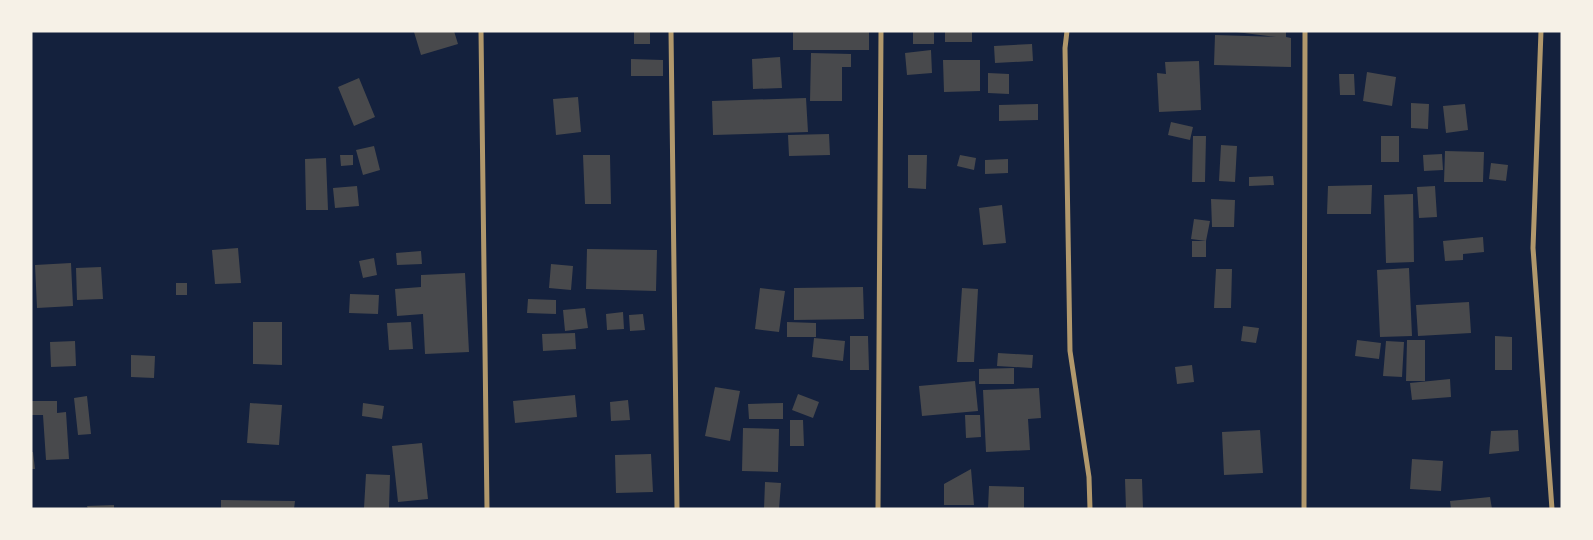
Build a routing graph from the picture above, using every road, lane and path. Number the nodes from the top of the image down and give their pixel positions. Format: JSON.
{"nodes":[{"id":1,"x":481,"y":31,"type":"edge"},
{"id":2,"x":671,"y":31,"type":"edge"},
{"id":3,"x":881,"y":31,"type":"edge"},
{"id":4,"x":1067,"y":31,"type":"edge"},
{"id":5,"x":1305,"y":31,"type":"edge"},
{"id":6,"x":1541,"y":31,"type":"edge"},
{"id":7,"x":487,"y":509,"type":"edge"},
{"id":8,"x":677,"y":509,"type":"edge"},
{"id":9,"x":878,"y":509,"type":"edge"},
{"id":10,"x":1090,"y":509,"type":"edge"},
{"id":11,"x":1304,"y":509,"type":"edge"},
{"id":12,"x":1552,"y":509,"type":"edge"}],
"edges":[{"from":1,"to":7,"type":"street"},
{"from":2,"to":8,"type":"street"},
{"from":3,"to":9,"type":"street"},
{"from":4,"to":10,"type":"street"},
{"from":5,"to":11,"type":"street"},
{"from":6,"to":12,"type":"street"}]}
